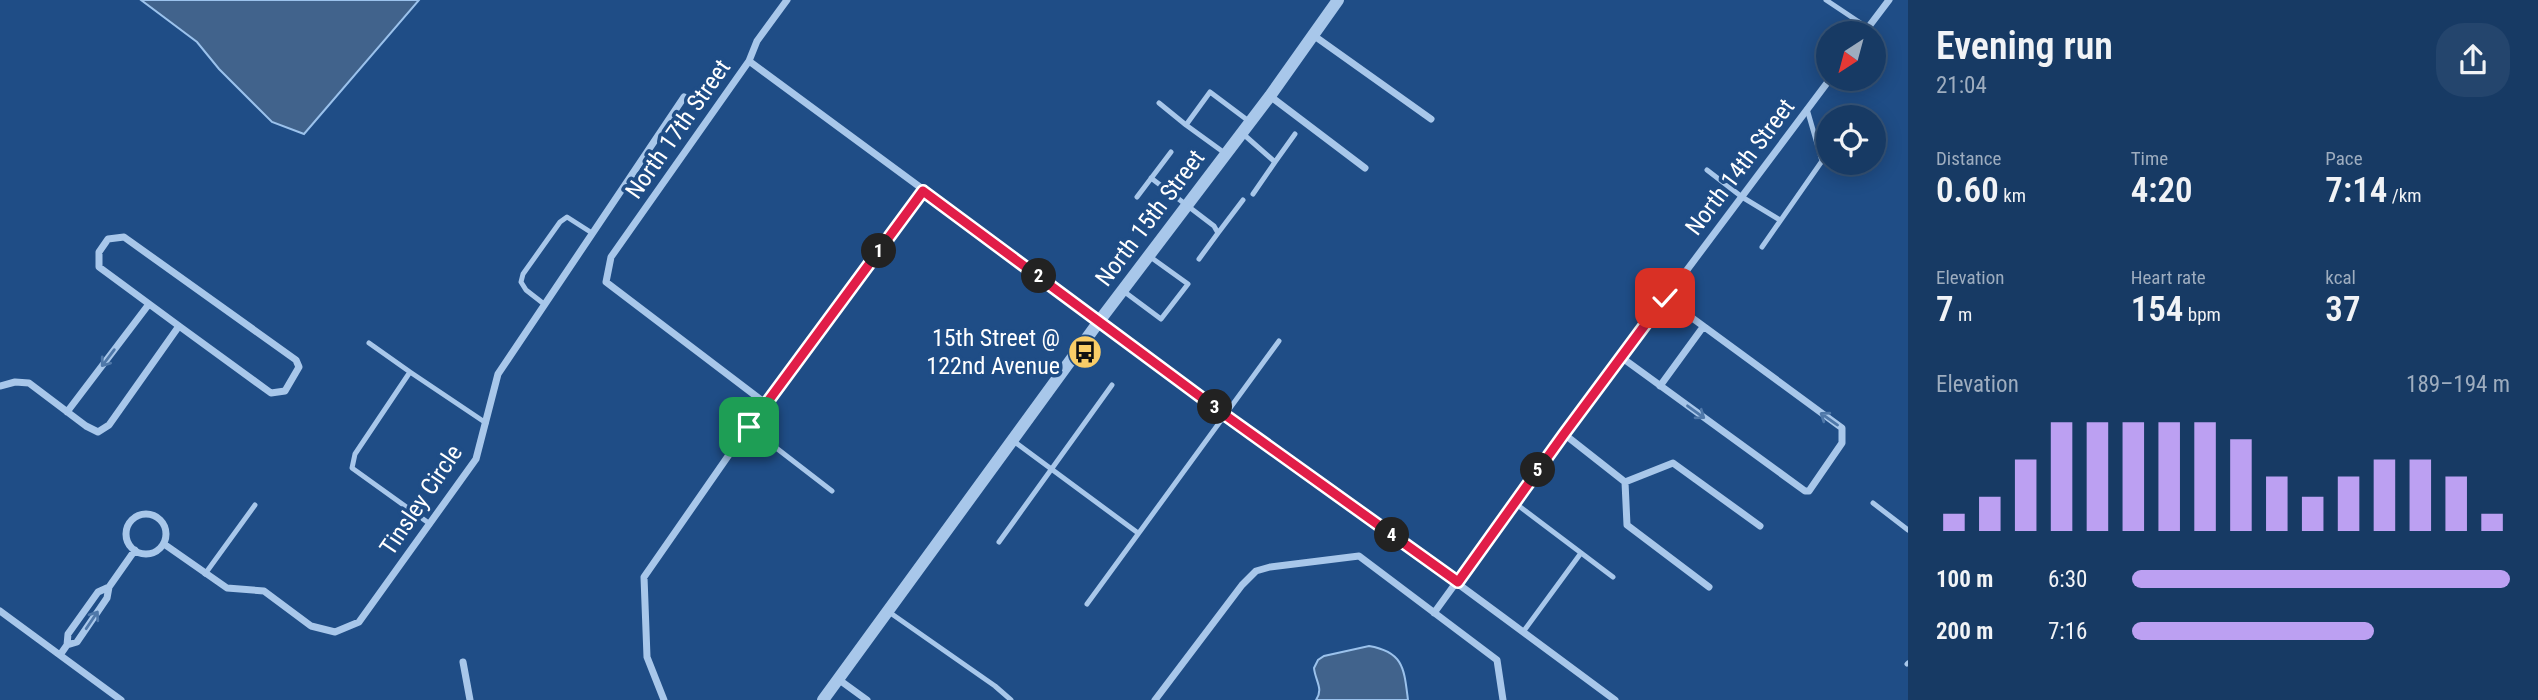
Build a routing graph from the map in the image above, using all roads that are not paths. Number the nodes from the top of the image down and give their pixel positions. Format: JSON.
{"nodes":[{"id":1,"x":787,"y":0,"type":"edge"},
{"id":2,"x":1338,"y":0,"type":"edge"},
{"id":3,"x":1826,"y":0,"type":"edge"},
{"id":4,"x":1886,"y":1,"type":"edge"},
{"id":5,"x":1854,"y":21,"type":"edge"},
{"id":6,"x":1872,"y":21,"type":"edge"},
{"id":7,"x":1313,"y":35,"type":"junction"},
{"id":8,"x":749,"y":61,"type":"junction"},
{"id":9,"x":1821,"y":91,"type":"edge"},
{"id":10,"x":1270,"y":96,"type":"junction"},
{"id":11,"x":684,"y":97,"type":"dead end"},
{"id":12,"x":1159,"y":103,"type":"dead end"},
{"id":13,"x":1807,"y":109,"type":"junction"},
{"id":14,"x":1430,"y":119,"type":"dead end"},
{"id":15,"x":1250,"y":122,"type":"junction"},
{"id":16,"x":1186,"y":125,"type":"junction"},
{"id":17,"x":1242,"y":133,"type":"junction"},
{"id":18,"x":1295,"y":134,"type":"dead end"},
{"id":19,"x":1171,"y":152,"type":"dead end"},
{"id":20,"x":1226,"y":154,"type":"junction"},
{"id":21,"x":1275,"y":162,"type":"junction"},
{"id":22,"x":1365,"y":168,"type":"dead end"},
{"id":23,"x":1707,"y":170,"type":"dead end"},
{"id":24,"x":1151,"y":178,"type":"junction"},
{"id":25,"x":923,"y":191,"type":"junction"},
{"id":26,"x":1253,"y":194,"type":"dead end"},
{"id":27,"x":1137,"y":197,"type":"dead end"},
{"id":28,"x":1742,"y":197,"type":"junction"},
{"id":29,"x":1243,"y":200,"type":"dead end"},
{"id":30,"x":1187,"y":205,"type":"junction"},
{"id":31,"x":1780,"y":220,"type":"junction"},
{"id":32,"x":592,"y":233,"type":"junction"},
{"id":33,"x":1218,"y":233,"type":"junction"},
{"id":34,"x":1762,"y":247,"type":"dead end"},
{"id":35,"x":1148,"y":256,"type":"junction"},
{"id":36,"x":1199,"y":259,"type":"dead end"},
{"id":37,"x":1122,"y":290,"type":"junction"},
{"id":38,"x":1665,"y":298,"type":"junction"},
{"id":39,"x":149,"y":304,"type":"junction"},
{"id":40,"x":544,"y":304,"type":"junction"},
{"id":41,"x":1100,"y":320,"type":"junction"},
{"id":42,"x":179,"y":326,"type":"junction"},
{"id":43,"x":1703,"y":327,"type":"junction"},
{"id":44,"x":1279,"y":341,"type":"dead end"},
{"id":45,"x":369,"y":343,"type":"dead end"},
{"id":46,"x":1621,"y":357,"type":"junction"},
{"id":47,"x":410,"y":372,"type":"junction"},
{"id":48,"x":1112,"y":385,"type":"dead end"},
{"id":49,"x":1660,"y":386,"type":"junction"},
{"id":50,"x":0,"y":387,"type":"edge"},
{"id":51,"x":765,"y":403,"type":"junction"},
{"id":52,"x":67,"y":412,"type":"junction"},
{"id":53,"x":1225,"y":415,"type":"junction"},
{"id":54,"x":486,"y":424,"type":"junction"},
{"id":55,"x":749,"y":427,"type":"junction"},
{"id":56,"x":1564,"y":434,"type":"junction"},
{"id":57,"x":1012,"y":440,"type":"junction"},
{"id":58,"x":1051,"y":469,"type":"junction"},
{"id":59,"x":1625,"y":482,"type":"junction"},
{"id":60,"x":832,"y":491,"type":"dead end"},
{"id":61,"x":1515,"y":503,"type":"junction"},
{"id":62,"x":1873,"y":503,"type":"dead end"},
{"id":63,"x":255,"y":505,"type":"dead end"},
{"id":64,"x":430,"y":524,"type":"junction"},
{"id":65,"x":1760,"y":526,"type":"dead end"},
{"id":66,"x":1908,"y":530,"type":"edge"},
{"id":67,"x":1138,"y":533,"type":"junction"},
{"id":68,"x":999,"y":542,"type":"dead end"},
{"id":69,"x":164,"y":544,"type":"junction"},
{"id":70,"x":135,"y":550,"type":"junction"},
{"id":71,"x":1581,"y":553,"type":"junction"},
{"id":72,"x":205,"y":574,"type":"junction"},
{"id":73,"x":1613,"y":577,"type":"dead end"},
{"id":74,"x":1458,"y":582,"type":"junction"},
{"id":75,"x":109,"y":587,"type":"junction"},
{"id":76,"x":1709,"y":587,"type":"dead end"},
{"id":77,"x":1087,"y":604,"type":"dead end"},
{"id":78,"x":0,"y":611,"type":"edge"},
{"id":79,"x":887,"y":612,"type":"junction"},
{"id":80,"x":1434,"y":613,"type":"junction"},
{"id":81,"x":1524,"y":632,"type":"junction"},
{"id":82,"x":67,"y":645,"type":"junction"},
{"id":83,"x":60,"y":655,"type":"junction"},
{"id":84,"x":463,"y":662,"type":"dead end"},
{"id":85,"x":838,"y":679,"type":"junction"},
{"id":86,"x":121,"y":700,"type":"edge"},
{"id":87,"x":470,"y":700,"type":"edge"},
{"id":88,"x":664,"y":700,"type":"edge"},
{"id":89,"x":823,"y":700,"type":"edge"},
{"id":90,"x":867,"y":700,"type":"edge"},
{"id":91,"x":1011,"y":700,"type":"edge"},
{"id":92,"x":1155,"y":700,"type":"edge"},
{"id":93,"x":1503,"y":700,"type":"edge"},
{"id":94,"x":1615,"y":700,"type":"edge"}],
"edges":[{"from":1,"to":8,"type":"street","name":"North 17th Street"},
{"from":2,"to":7,"type":"street","name":"North 15th Street"},
{"from":3,"to":5,"type":"lane"},
{"from":4,"to":6,"type":"street"},
{"from":7,"to":10,"type":"street","name":"North 15th Street"},
{"from":7,"to":14,"type":"street"},
{"from":8,"to":25,"type":"street"},
{"from":8,"to":51,"type":"street","name":"North 17th Street"},
{"from":9,"to":13,"type":"street","name":"North 14th Street"},
{"from":10,"to":15,"type":"street","name":"North 15th Street"},
{"from":10,"to":22,"type":"street"},
{"from":11,"to":32,"type":"street","name":"Tinsley Circle"},
{"from":12,"to":16,"type":"lane"},
{"from":13,"to":28,"type":"street","name":"North 14th Street"},
{"from":13,"to":31,"type":"lane"},
{"from":15,"to":16,"type":"lane"},
{"from":15,"to":17,"type":"street","name":"North 15th Street"},
{"from":16,"to":20,"type":"lane"},
{"from":17,"to":20,"type":"street","name":"North 15th Street"},
{"from":17,"to":21,"type":"lane"},
{"from":18,"to":21,"type":"lane"},
{"from":19,"to":24,"type":"lane"},
{"from":20,"to":30,"type":"street","name":"North 15th Street"},
{"from":21,"to":26,"type":"lane"},
{"from":23,"to":28,"type":"lane"},
{"from":24,"to":27,"type":"lane"},
{"from":24,"to":30,"type":"lane"},
{"from":25,"to":41,"type":"street"},
{"from":25,"to":51,"type":"street"},
{"from":28,"to":31,"type":"lane"},
{"from":28,"to":38,"type":"street","name":"North 14th Street"},
{"from":29,"to":33,"type":"lane"},
{"from":30,"to":33,"type":"lane"},
{"from":30,"to":35,"type":"street","name":"North 15th Street"},
{"from":31,"to":34,"type":"lane"},
{"from":32,"to":40,"type":"street","name":"Tinsley Circle"},
{"from":32,"to":40,"type":"lane"},
{"from":33,"to":36,"type":"lane"},
{"from":35,"to":37,"type":"street","name":"North 15th Street"},
{"from":35,"to":37,"type":"lane"},
{"from":37,"to":41,"type":"street","name":"North 15th Street"},
{"from":38,"to":43,"type":"street"},
{"from":38,"to":46,"type":"street","name":"North 14th Street"},
{"from":39,"to":42,"type":"street"},
{"from":39,"to":42,"type":"street"},
{"from":39,"to":52,"type":"street","one_way":true},
{"from":40,"to":54,"type":"street","name":"Tinsley Circle"},
{"from":41,"to":53,"type":"street"},
{"from":41,"to":57,"type":"street","name":"North 15th Street"},
{"from":42,"to":52,"type":"street"},
{"from":43,"to":49,"type":"street"},
{"from":49,"to":43,"type":"street","one_way":true},
{"from":44,"to":53,"type":"lane"},
{"from":45,"to":47,"type":"lane"},
{"from":46,"to":49,"type":"street"},
{"from":46,"to":56,"type":"street","name":"North 14th Street"},
{"from":47,"to":54,"type":"lane"},
{"from":47,"to":64,"type":"lane"},
{"from":48,"to":58,"type":"lane"},
{"from":50,"to":52,"type":"street"},
{"from":51,"to":55,"type":"street"},
{"from":53,"to":67,"type":"lane"},
{"from":53,"to":74,"type":"street"},
{"from":54,"to":64,"type":"street","name":"Tinsley Circle"},
{"from":55,"to":60,"type":"lane"},
{"from":55,"to":88,"type":"street"},
{"from":56,"to":59,"type":"street"},
{"from":56,"to":61,"type":"street","name":"North 14th Street"},
{"from":57,"to":58,"type":"lane"},
{"from":57,"to":79,"type":"street","name":"North 15th Street"},
{"from":58,"to":67,"type":"lane"},
{"from":58,"to":68,"type":"lane"},
{"from":59,"to":65,"type":"street"},
{"from":59,"to":76,"type":"street"},
{"from":61,"to":71,"type":"lane"},
{"from":61,"to":74,"type":"street","name":"North 14th Street"},
{"from":62,"to":66,"type":"lane"},
{"from":63,"to":72,"type":"lane"},
{"from":64,"to":72,"type":"street","name":"Tinsley Circle"},
{"from":67,"to":77,"type":"lane"},
{"from":69,"to":70,"type":"street"},
{"from":69,"to":70,"type":"street"},
{"from":69,"to":72,"type":"street","name":"Tinsley Circle"},
{"from":70,"to":75,"type":"street"},
{"from":71,"to":73,"type":"lane"},
{"from":71,"to":81,"type":"lane"},
{"from":74,"to":80,"type":"street","name":"North 14th Street"},
{"from":74,"to":81,"type":"street"},
{"from":75,"to":82,"type":"street"},
{"from":82,"to":75,"type":"street","one_way":true},
{"from":78,"to":83,"type":"street"},
{"from":79,"to":85,"type":"street","name":"North 15th Street"},
{"from":79,"to":91,"type":"lane"},
{"from":80,"to":92,"type":"street"},
{"from":80,"to":93,"type":"street"},
{"from":81,"to":94,"type":"street"},
{"from":82,"to":83,"type":"street"},
{"from":83,"to":86,"type":"street"},
{"from":84,"to":87,"type":"street"},
{"from":85,"to":89,"type":"street","name":"North 15th Street"},
{"from":85,"to":90,"type":"street"}]}
